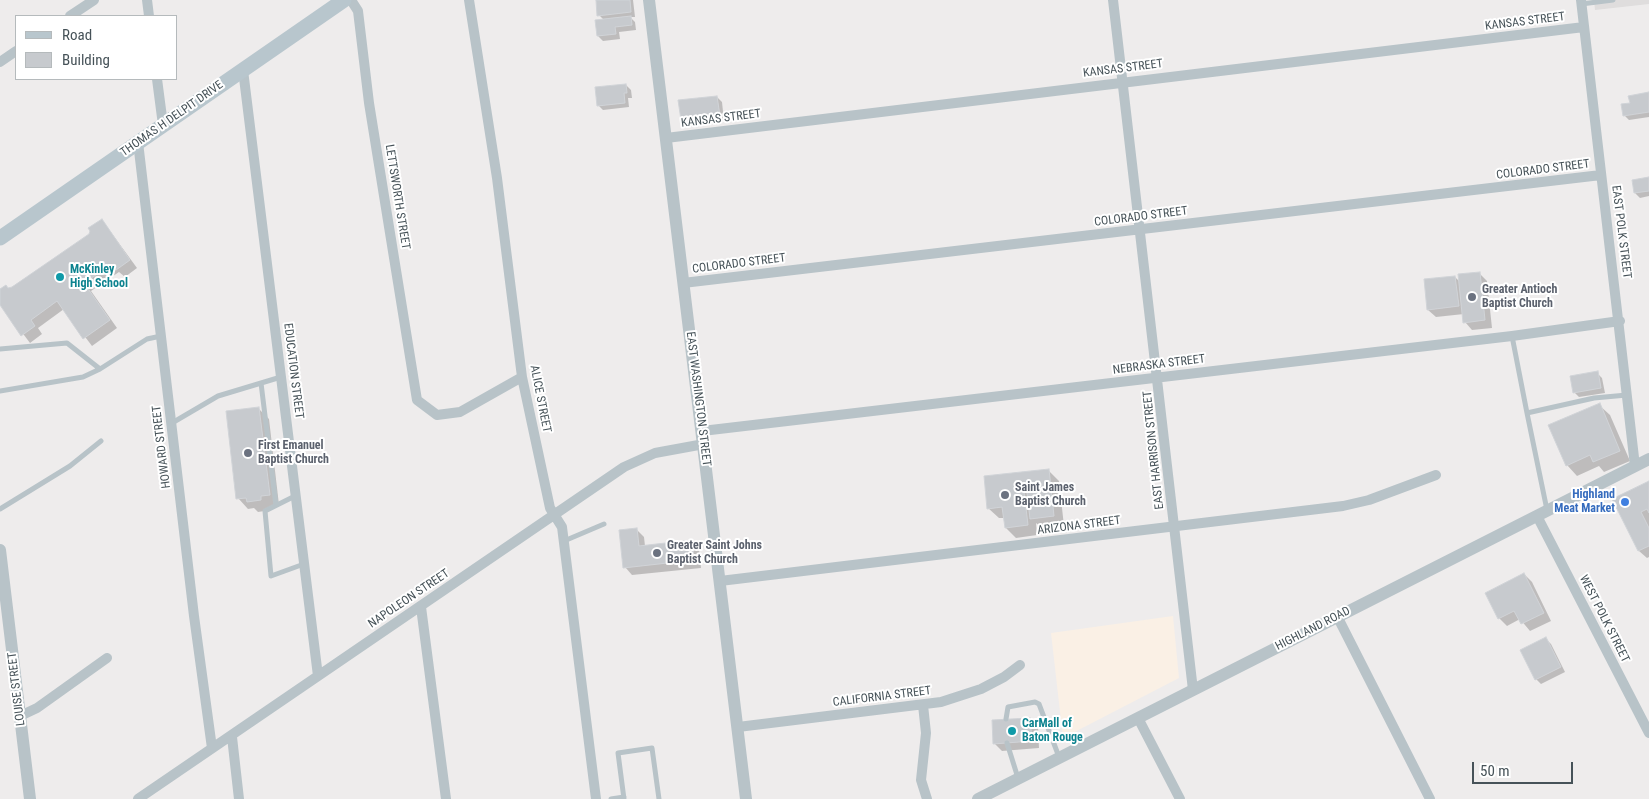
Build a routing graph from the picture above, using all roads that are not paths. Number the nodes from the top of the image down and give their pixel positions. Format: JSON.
{"nodes":[{"id":1,"x":94,"y":0,"type":"edge"},
{"id":2,"x":147,"y":0,"type":"edge"},
{"id":3,"x":344,"y":0,"type":"edge"},
{"id":4,"x":351,"y":0,"type":"edge"},
{"id":5,"x":469,"y":0,"type":"edge"},
{"id":6,"x":649,"y":0,"type":"edge"},
{"id":7,"x":1113,"y":0,"type":"edge"},
{"id":8,"x":1613,"y":0,"type":"edge"},
{"id":9,"x":1581,"y":2,"type":"edge"},
{"id":10,"x":72,"y":15,"type":"edge"},
{"id":11,"x":150,"y":15,"type":"edge"},
{"id":12,"x":1584,"y":27,"type":"junction"},
{"id":13,"x":15,"y":52,"type":"edge"},
{"id":14,"x":0,"y":62,"type":"edge"},
{"id":15,"x":242,"y":70,"type":"junction"},
{"id":16,"x":157,"y":80,"type":"edge"},
{"id":17,"x":1123,"y":82,"type":"junction"},
{"id":18,"x":163,"y":124,"type":"junction"},
{"id":19,"x":666,"y":138,"type":"junction"},
{"id":20,"x":138,"y":142,"type":"junction"},
{"id":21,"x":1602,"y":175,"type":"junction"},
{"id":22,"x":1141,"y":230,"type":"junction"},
{"id":23,"x":0,"y":238,"type":"edge"},
{"id":24,"x":683,"y":283,"type":"junction"},
{"id":25,"x":1620,"y":321,"type":"junction"},
{"id":26,"x":161,"y":336,"type":"junction"},
{"id":27,"x":1512,"y":336,"type":"junction"},
{"id":28,"x":0,"y":349,"type":"edge"},
{"id":29,"x":100,"y":369,"type":"junction"},
{"id":30,"x":281,"y":377,"type":"junction"},
{"id":31,"x":522,"y":377,"type":"junction"},
{"id":32,"x":1158,"y":378,"type":"junction"},
{"id":33,"x":261,"y":383,"type":"junction"},
{"id":34,"x":0,"y":391,"type":"edge"},
{"id":35,"x":1627,"y":395,"type":"junction"},
{"id":36,"x":1526,"y":413,"type":"junction"},
{"id":37,"x":172,"y":424,"type":"junction"},
{"id":38,"x":702,"y":431,"type":"junction"},
{"id":39,"x":101,"y":441,"type":"dead end"},
{"id":40,"x":704,"y":444,"type":"junction"},
{"id":41,"x":1649,"y":459,"type":"edge"},
{"id":42,"x":1635,"y":466,"type":"junction"},
{"id":43,"x":1436,"y":475,"type":"dead end"},
{"id":44,"x":296,"y":496,"type":"junction"},
{"id":45,"x":276,"y":505,"type":"junction"},
{"id":46,"x":0,"y":509,"type":"edge"},
{"id":47,"x":1542,"y":513,"type":"junction"},
{"id":48,"x":555,"y":515,"type":"junction"},
{"id":49,"x":604,"y":524,"type":"dead end"},
{"id":50,"x":1175,"y":528,"type":"junction"},
{"id":51,"x":564,"y":541,"type":"junction"},
{"id":52,"x":0,"y":550,"type":"edge"},
{"id":53,"x":304,"y":564,"type":"junction"},
{"id":54,"x":720,"y":581,"type":"junction"},
{"id":55,"x":421,"y":607,"type":"junction"},
{"id":56,"x":1337,"y":616,"type":"junction"},
{"id":57,"x":107,"y":658,"type":"dead end"},
{"id":58,"x":1020,"y":665,"type":"dead end"},
{"id":59,"x":318,"y":676,"type":"junction"},
{"id":60,"x":1193,"y":690,"type":"junction"},
{"id":61,"x":923,"y":705,"type":"junction"},
{"id":62,"x":20,"y":716,"type":"junction"},
{"id":63,"x":1138,"y":718,"type":"junction"},
{"id":64,"x":1006,"y":719,"type":"dead end"},
{"id":65,"x":738,"y":727,"type":"junction"},
{"id":66,"x":1649,"y":733,"type":"edge"},
{"id":67,"x":232,"y":737,"type":"junction"},
{"id":68,"x":1007,"y":743,"type":"dead end"},
{"id":69,"x":212,"y":748,"type":"junction"},
{"id":70,"x":1059,"y":758,"type":"junction"},
{"id":71,"x":1018,"y":778,"type":"junction"},
{"id":72,"x":624,"y":798,"type":"edge"},
{"id":73,"x":30,"y":799,"type":"edge"},
{"id":74,"x":138,"y":799,"type":"edge"},
{"id":75,"x":239,"y":799,"type":"edge"},
{"id":76,"x":446,"y":799,"type":"edge"},
{"id":77,"x":596,"y":799,"type":"edge"},
{"id":78,"x":611,"y":799,"type":"edge"},
{"id":79,"x":659,"y":799,"type":"edge"},
{"id":80,"x":746,"y":799,"type":"edge"},
{"id":81,"x":927,"y":799,"type":"edge"},
{"id":82,"x":978,"y":799,"type":"edge"},
{"id":83,"x":1180,"y":799,"type":"edge"},
{"id":84,"x":1430,"y":799,"type":"edge"}],
"edges":[{"from":1,"to":10,"type":"street"},
{"from":2,"to":11,"type":"street"},
{"from":3,"to":15,"type":"main road","name":"THOMAS H DELPIT DRIVE"},
{"from":4,"to":31,"type":"street","name":"LETTSWORTH STREET"},
{"from":5,"to":31,"type":"street","name":"ALICE STREET"},
{"from":6,"to":19,"type":"street","name":"EAST WASHINGTON STREET"},
{"from":7,"to":17,"type":"street","name":"EAST HARRISON STREET"},
{"from":8,"to":9,"type":"lane"},
{"from":9,"to":12,"type":"street","name":"EAST POLK STREET"},
{"from":12,"to":17,"type":"street","name":"KANSAS STREET"},
{"from":12,"to":21,"type":"street","name":"EAST POLK STREET"},
{"from":13,"to":14,"type":"street"},
{"from":15,"to":18,"type":"main road","name":"THOMAS H DELPIT DRIVE"},
{"from":15,"to":30,"type":"street","name":"EDUCATION STREET"},
{"from":16,"to":18,"type":"street"},
{"from":17,"to":19,"type":"street","name":"KANSAS STREET"},
{"from":17,"to":22,"type":"street","name":"EAST HARRISON STREET"},
{"from":18,"to":20,"type":"main road","name":"THOMAS H DELPIT DRIVE"},
{"from":19,"to":24,"type":"street","name":"EAST WASHINGTON STREET"},
{"from":20,"to":23,"type":"main road","name":"THOMAS H DELPIT DRIVE"},
{"from":20,"to":26,"type":"street","name":"HOWARD STREET"},
{"from":21,"to":22,"type":"street","name":"COLORADO STREET"},
{"from":21,"to":25,"type":"street","name":"EAST POLK STREET"},
{"from":22,"to":24,"type":"street","name":"COLORADO STREET"},
{"from":22,"to":32,"type":"street","name":"EAST HARRISON STREET"},
{"from":24,"to":38,"type":"street","name":"EAST WASHINGTON STREET"},
{"from":25,"to":27,"type":"street","name":"NEBRASKA STREET"},
{"from":25,"to":35,"type":"street","name":"EAST POLK STREET"},
{"from":26,"to":29,"type":"lane"},
{"from":26,"to":37,"type":"street","name":"HOWARD STREET"},
{"from":27,"to":32,"type":"street","name":"NEBRASKA STREET"},
{"from":27,"to":36,"type":"lane"},
{"from":28,"to":29,"type":"lane"},
{"from":29,"to":34,"type":"lane"},
{"from":30,"to":33,"type":"lane"},
{"from":30,"to":44,"type":"street","name":"EDUCATION STREET"},
{"from":31,"to":48,"type":"street","name":"ALICE STREET"},
{"from":32,"to":38,"type":"street","name":"NEBRASKA STREET"},
{"from":32,"to":50,"type":"street","name":"EAST HARRISON STREET"},
{"from":33,"to":37,"type":"lane"},
{"from":33,"to":45,"type":"lane"},
{"from":35,"to":36,"type":"lane"},
{"from":35,"to":42,"type":"street","name":"EAST POLK STREET"},
{"from":36,"to":47,"type":"lane"},
{"from":37,"to":69,"type":"street","name":"HOWARD STREET"},
{"from":38,"to":40,"type":"street","name":"EAST WASHINGTON STREET"},
{"from":39,"to":46,"type":"lane"},
{"from":40,"to":48,"type":"street","name":"NAPOLEON STREET"},
{"from":40,"to":54,"type":"street","name":"EAST WASHINGTON STREET"},
{"from":41,"to":42,"type":"street","name":"HIGHLAND ROAD"},
{"from":42,"to":47,"type":"street","name":"HIGHLAND ROAD"},
{"from":43,"to":50,"type":"street","name":"ARIZONA STREET"},
{"from":44,"to":45,"type":"lane"},
{"from":44,"to":53,"type":"street","name":"EDUCATION STREET"},
{"from":45,"to":53,"type":"lane"},
{"from":47,"to":56,"type":"street","name":"HIGHLAND ROAD"},
{"from":47,"to":66,"type":"street","name":"WEST POLK STREET"},
{"from":48,"to":51,"type":"street","name":"ALICE STREET"},
{"from":48,"to":55,"type":"street","name":"NAPOLEON STREET"},
{"from":49,"to":51,"type":"lane"},
{"from":50,"to":54,"type":"street","name":"ARIZONA STREET"},
{"from":50,"to":60,"type":"street","name":"EAST HARRISON STREET"},
{"from":51,"to":77,"type":"street","name":"ALICE STREET"},
{"from":52,"to":62,"type":"street","name":"LOUISE STREET"},
{"from":53,"to":59,"type":"street","name":"EDUCATION STREET"},
{"from":54,"to":65,"type":"street","name":"EAST WASHINGTON STREET"},
{"from":55,"to":59,"type":"street","name":"NAPOLEON STREET"},
{"from":55,"to":76,"type":"street"},
{"from":56,"to":60,"type":"street","name":"HIGHLAND ROAD"},
{"from":56,"to":84,"type":"street"},
{"from":57,"to":62,"type":"street"},
{"from":58,"to":61,"type":"street","name":"CALIFORNIA STREET"},
{"from":59,"to":67,"type":"street","name":"NAPOLEON STREET"},
{"from":60,"to":63,"type":"street","name":"HIGHLAND ROAD"},
{"from":61,"to":65,"type":"street","name":"CALIFORNIA STREET"},
{"from":61,"to":81,"type":"street"},
{"from":62,"to":73,"type":"street","name":"LOUISE STREET"},
{"from":63,"to":70,"type":"street","name":"HIGHLAND ROAD"},
{"from":63,"to":83,"type":"street"},
{"from":64,"to":70,"type":"lane"},
{"from":65,"to":80,"type":"street","name":"EAST WASHINGTON STREET"},
{"from":67,"to":69,"type":"street","name":"NAPOLEON STREET"},
{"from":67,"to":75,"type":"street"},
{"from":68,"to":71,"type":"lane"},
{"from":69,"to":74,"type":"street","name":"NAPOLEON STREET"},
{"from":70,"to":71,"type":"street","name":"HIGHLAND ROAD"},
{"from":71,"to":82,"type":"street","name":"HIGHLAND ROAD"},
{"from":72,"to":78,"type":"lane"},
{"from":72,"to":79,"type":"lane"}]}
